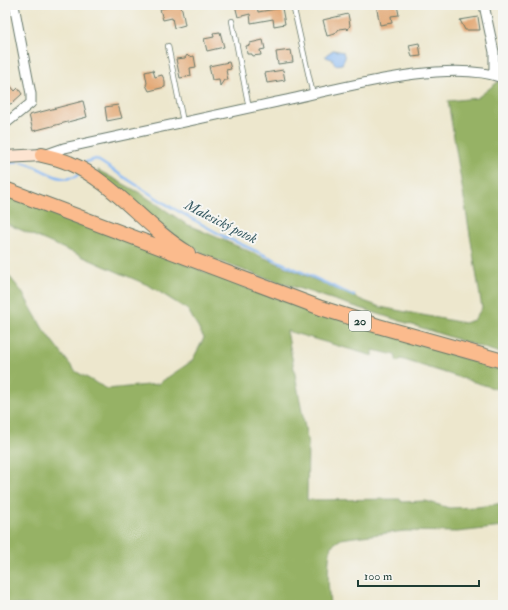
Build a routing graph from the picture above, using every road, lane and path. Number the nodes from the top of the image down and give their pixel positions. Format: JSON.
{"nodes":[{"id":1,"x":14,"y":5,"type":"edge"},
{"id":2,"x":293,"y":5,"type":"edge"},
{"id":3,"x":484,"y":5,"type":"edge"},
{"id":4,"x":232,"y":21,"type":"dead end"},
{"id":5,"x":168,"y":46,"type":"dead end"},
{"id":6,"x":494,"y":75,"type":"junction"},
{"id":7,"x":503,"y":78,"type":"edge"},
{"id":8,"x":313,"y":95,"type":"junction"},
{"id":9,"x":249,"y":108,"type":"junction"},
{"id":10,"x":183,"y":122,"type":"junction"},
{"id":11,"x":5,"y":124,"type":"edge"},
{"id":12,"x":42,"y":155,"type":"junction"},
{"id":13,"x":5,"y":157,"type":"edge"},
{"id":14,"x":5,"y":189,"type":"edge"},
{"id":15,"x":220,"y":271,"type":"junction"},
{"id":16,"x":503,"y":361,"type":"edge"}],
"edges":[{"from":1,"to":11,"type":"street"},
{"from":2,"to":8,"type":"lane"},
{"from":3,"to":6,"type":"street"},
{"from":4,"to":9,"type":"lane"},
{"from":5,"to":10,"type":"lane"},
{"from":6,"to":7,"type":"street"},
{"from":6,"to":8,"type":"street"},
{"from":8,"to":9,"type":"street"},
{"from":9,"to":10,"type":"street"},
{"from":10,"to":12,"type":"street"},
{"from":12,"to":13,"type":"street"},
{"from":12,"to":15,"type":"main road"},
{"from":14,"to":15,"type":"main road","number":"20"},
{"from":15,"to":16,"type":"main road","number":"20"}]}
